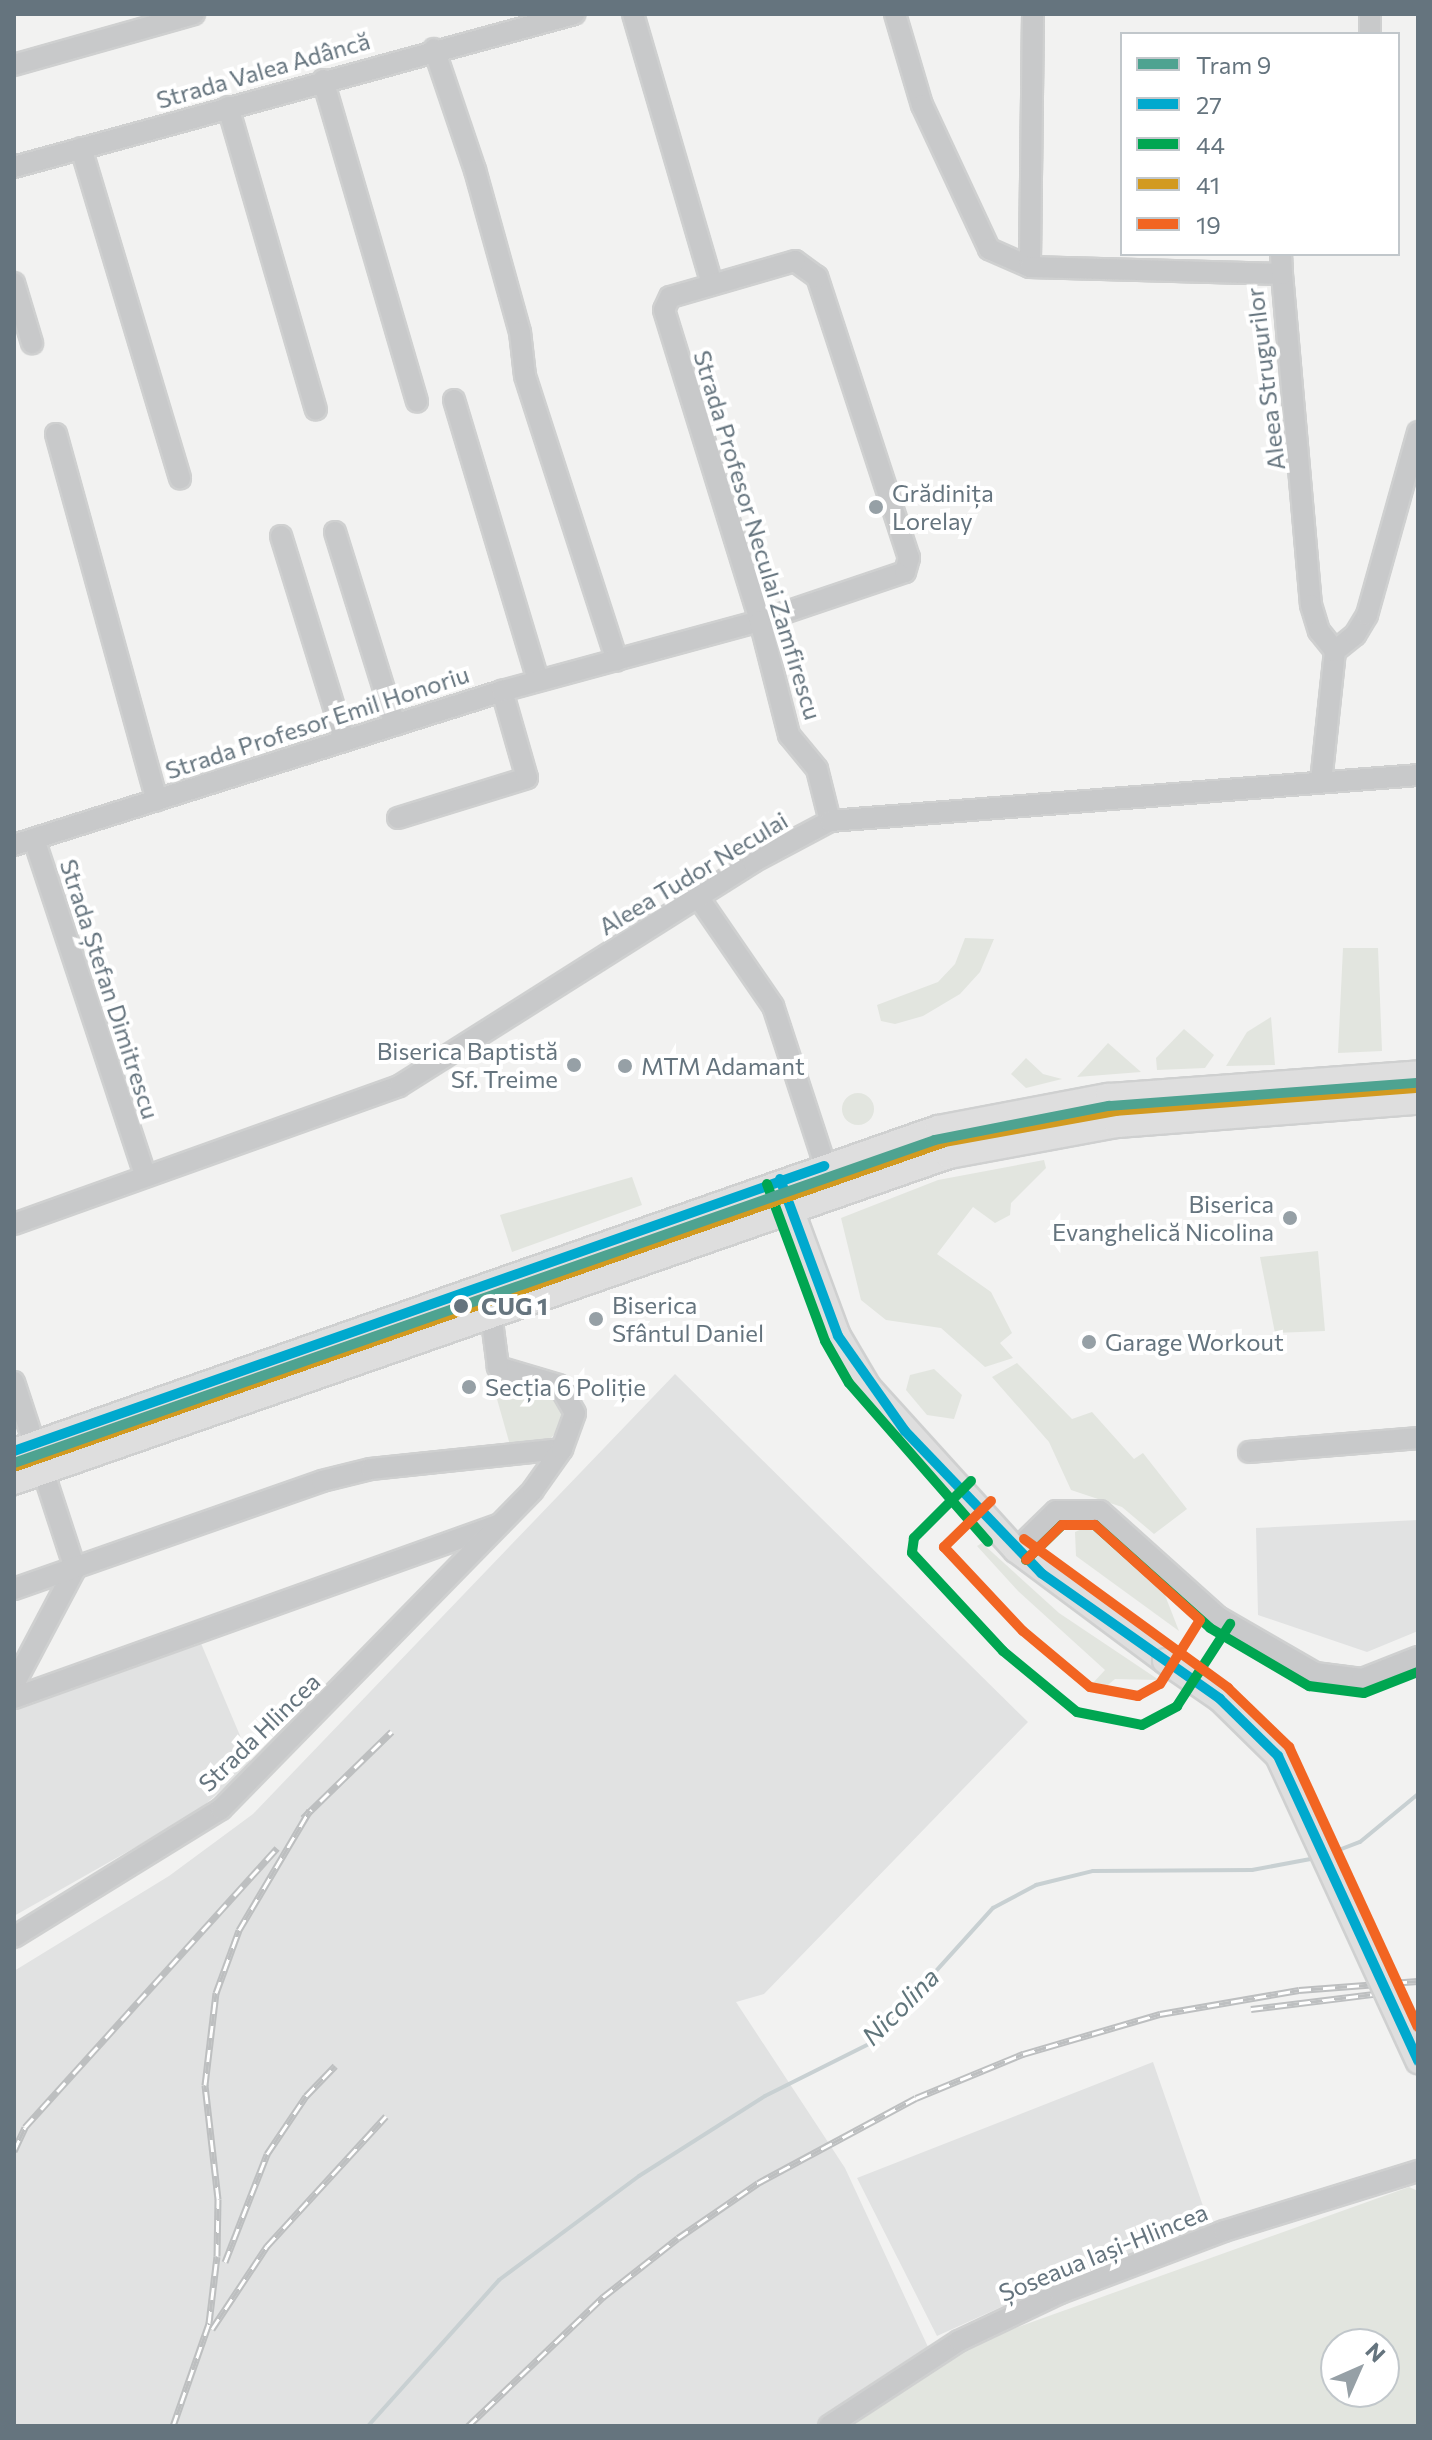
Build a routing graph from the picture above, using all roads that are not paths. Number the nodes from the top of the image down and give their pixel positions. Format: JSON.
{"nodes":[{"id":1,"x":194,"y":14,"type":"edge"},
{"id":2,"x":574,"y":14,"type":"edge"},
{"id":3,"x":633,"y":14,"type":"edge"},
{"id":4,"x":895,"y":14,"type":"edge"},
{"id":5,"x":1033,"y":14,"type":"edge"},
{"id":6,"x":434,"y":49,"type":"junction"},
{"id":7,"x":14,"y":65,"type":"edge"},
{"id":8,"x":323,"y":80,"type":"junction"},
{"id":9,"x":228,"y":107,"type":"junction"},
{"id":10,"x":81,"y":148,"type":"junction"},
{"id":11,"x":14,"y":167,"type":"edge"},
{"id":12,"x":1282,"y":264,"type":"edge"},
{"id":13,"x":1030,"y":267,"type":"junction"},
{"id":14,"x":14,"y":283,"type":"edge"},
{"id":15,"x":712,"y":284,"type":"junction"},
{"id":16,"x":32,"y":343,"type":"dead end"},
{"id":17,"x":454,"y":400,"type":"dead end"},
{"id":18,"x":417,"y":402,"type":"dead end"},
{"id":19,"x":316,"y":409,"type":"dead end"},
{"id":20,"x":1418,"y":432,"type":"edge"},
{"id":21,"x":56,"y":434,"type":"dead end"},
{"id":22,"x":180,"y":478,"type":"dead end"},
{"id":23,"x":335,"y":532,"type":"dead end"},
{"id":24,"x":281,"y":536,"type":"dead end"},
{"id":25,"x":760,"y":621,"type":"junction"},
{"id":26,"x":1335,"y":651,"type":"junction"},
{"id":27,"x":617,"y":660,"type":"junction"},
{"id":28,"x":538,"y":680,"type":"junction"},
{"id":29,"x":502,"y":691,"type":"junction"},
{"id":30,"x":395,"y":725,"type":"junction"},
{"id":31,"x":344,"y":740,"type":"junction"},
{"id":32,"x":1418,"y":775,"type":"edge"},
{"id":33,"x":1321,"y":781,"type":"junction"},
{"id":34,"x":157,"y":800,"type":"junction"},
{"id":35,"x":398,"y":818,"type":"dead end"},
{"id":36,"x":830,"y":821,"type":"junction"},
{"id":37,"x":24,"y":842,"type":"edge"},
{"id":38,"x":698,"y":897,"type":"junction"},
{"id":39,"x":1418,"y":1073,"type":"edge"},
{"id":40,"x":1418,"y":1102,"type":"edge"},
{"id":41,"x":824,"y":1166,"type":"junction"},
{"id":42,"x":145,"y":1174,"type":"junction"},
{"id":43,"x":788,"y":1177,"type":"junction"},
{"id":44,"x":834,"y":1193,"type":"junction"},
{"id":45,"x":798,"y":1206,"type":"junction"},
{"id":46,"x":14,"y":1207,"type":"edge"},
{"id":47,"x":48,"y":1208,"type":"junction"},
{"id":48,"x":14,"y":1224,"type":"edge"},
{"id":49,"x":491,"y":1314,"type":"junction"},
{"id":50,"x":14,"y":1382,"type":"edge"},
{"id":51,"x":1418,"y":1438,"type":"edge"},
{"id":52,"x":25,"y":1446,"type":"edge"},
{"id":53,"x":562,"y":1449,"type":"junction"},
{"id":54,"x":1249,"y":1452,"type":"dead end"},
{"id":55,"x":43,"y":1471,"type":"junction"},
{"id":56,"x":14,"y":1482,"type":"edge"},
{"id":57,"x":507,"y":1521,"type":"junction"},
{"id":58,"x":1022,"y":1544,"type":"junction"},
{"id":59,"x":75,"y":1569,"type":"junction"},
{"id":60,"x":14,"y":1589,"type":"edge"},
{"id":61,"x":1169,"y":1655,"type":"junction"},
{"id":62,"x":1418,"y":1657,"type":"edge"},
{"id":63,"x":14,"y":1684,"type":"edge"},
{"id":64,"x":14,"y":1698,"type":"edge"},
{"id":65,"x":14,"y":1937,"type":"edge"},
{"id":66,"x":1418,"y":2031,"type":"edge"},
{"id":67,"x":1418,"y":2061,"type":"edge"},
{"id":68,"x":1418,"y":2171,"type":"edge"},
{"id":69,"x":829,"y":2426,"type":"edge"}],
"edges":[{"from":1,"to":7,"type":"street"},
{"from":2,"to":6,"type":"street","name":"Strada Valea Adâncă"},
{"from":3,"to":15,"type":"street"},
{"from":4,"to":13,"type":"street"},
{"from":5,"to":13,"type":"street"},
{"from":6,"to":8,"type":"street","name":"Strada Valea Adâncă"},
{"from":6,"to":27,"type":"street"},
{"from":8,"to":9,"type":"street","name":"Strada Valea Adâncă"},
{"from":8,"to":18,"type":"street"},
{"from":9,"to":10,"type":"street","name":"Strada Valea Adâncă"},
{"from":9,"to":19,"type":"street"},
{"from":10,"to":11,"type":"street","name":"Strada Valea Adâncă"},
{"from":10,"to":22,"type":"street"},
{"from":12,"to":13,"type":"street","name":"Aleea Strugurilor"},
{"from":12,"to":26,"type":"street","name":"Aleea Strugurilor"},
{"from":14,"to":16,"type":"street"},
{"from":15,"to":25,"type":"street","name":"Strada Profesor Neculai Zamfirescu"},
{"from":15,"to":25,"type":"street","name":"Strada Profesor Emil Honoriu"},
{"from":17,"to":28,"type":"street"},
{"from":20,"to":26,"type":"street"},
{"from":21,"to":34,"type":"street"},
{"from":23,"to":30,"type":"street"},
{"from":24,"to":31,"type":"street"},
{"from":25,"to":27,"type":"street","name":"Strada Profesor Emil Honoriu"},
{"from":25,"to":36,"type":"street","name":"Strada Profesor Neculai Zamfirescu"},
{"from":26,"to":33,"type":"street"},
{"from":27,"to":28,"type":"street","name":"Strada Profesor Emil Honoriu"},
{"from":28,"to":29,"type":"street","name":"Strada Profesor Emil Honoriu"},
{"from":29,"to":30,"type":"street","name":"Strada Profesor Emil Honoriu"},
{"from":29,"to":35,"type":"street"},
{"from":30,"to":31,"type":"street","name":"Strada Profesor Emil Honoriu"},
{"from":31,"to":34,"type":"street","name":"Strada Profesor Emil Honoriu"},
{"from":32,"to":33,"type":"street","name":"Aleea Tudor Neculai"},
{"from":33,"to":36,"type":"street","name":"Aleea Tudor Neculai"},
{"from":34,"to":37,"type":"street","name":"Strada Profesor Emil Honoriu"},
{"from":36,"to":38,"type":"street","name":"Aleea Tudor Neculai"},
{"from":37,"to":42,"type":"street","name":"Strada Ștefan Dimitrescu"},
{"from":38,"to":41,"type":"street"},
{"from":38,"to":42,"type":"street","name":"Aleea Tudor Neculai"},
{"from":39,"to":41,"type":"main road"},
{"from":40,"to":44,"type":"main road"},
{"from":41,"to":43,"type":"main road"},
{"from":41,"to":44,"type":"street"},
{"from":42,"to":47,"type":"street","name":"Aleea Tudor Neculai"},
{"from":43,"to":45,"type":"main road"},
{"from":43,"to":52,"type":"main road"},
{"from":44,"to":45,"type":"main road"},
{"from":45,"to":49,"type":"main road"},
{"from":45,"to":58,"type":"main road"},
{"from":46,"to":47,"type":"street","name":"Aleea Tudor Neculai"},
{"from":47,"to":48,"type":"street","name":"Aleea Tudor Neculai"},
{"from":49,"to":53,"type":"street","name":"Strada Hlincea"},
{"from":49,"to":55,"type":"main road"},
{"from":50,"to":52,"type":"street"},
{"from":51,"to":54,"type":"street"},
{"from":52,"to":55,"type":"street"},
{"from":53,"to":57,"type":"street","name":"Strada Hlincea"},
{"from":53,"to":59,"type":"street"},
{"from":55,"to":56,"type":"main road"},
{"from":55,"to":59,"type":"street"},
{"from":57,"to":64,"type":"street"},
{"from":57,"to":65,"type":"street","name":"Strada Hlincea"},
{"from":58,"to":61,"type":"main road"},
{"from":58,"to":62,"type":"street"},
{"from":59,"to":60,"type":"street"},
{"from":59,"to":63,"type":"street"},
{"from":61,"to":66,"type":"main road"},
{"from":61,"to":67,"type":"main road","bridge":true},
{"from":68,"to":69,"type":"street","name":"Șoseaua Iași-Hlincea"}]}
